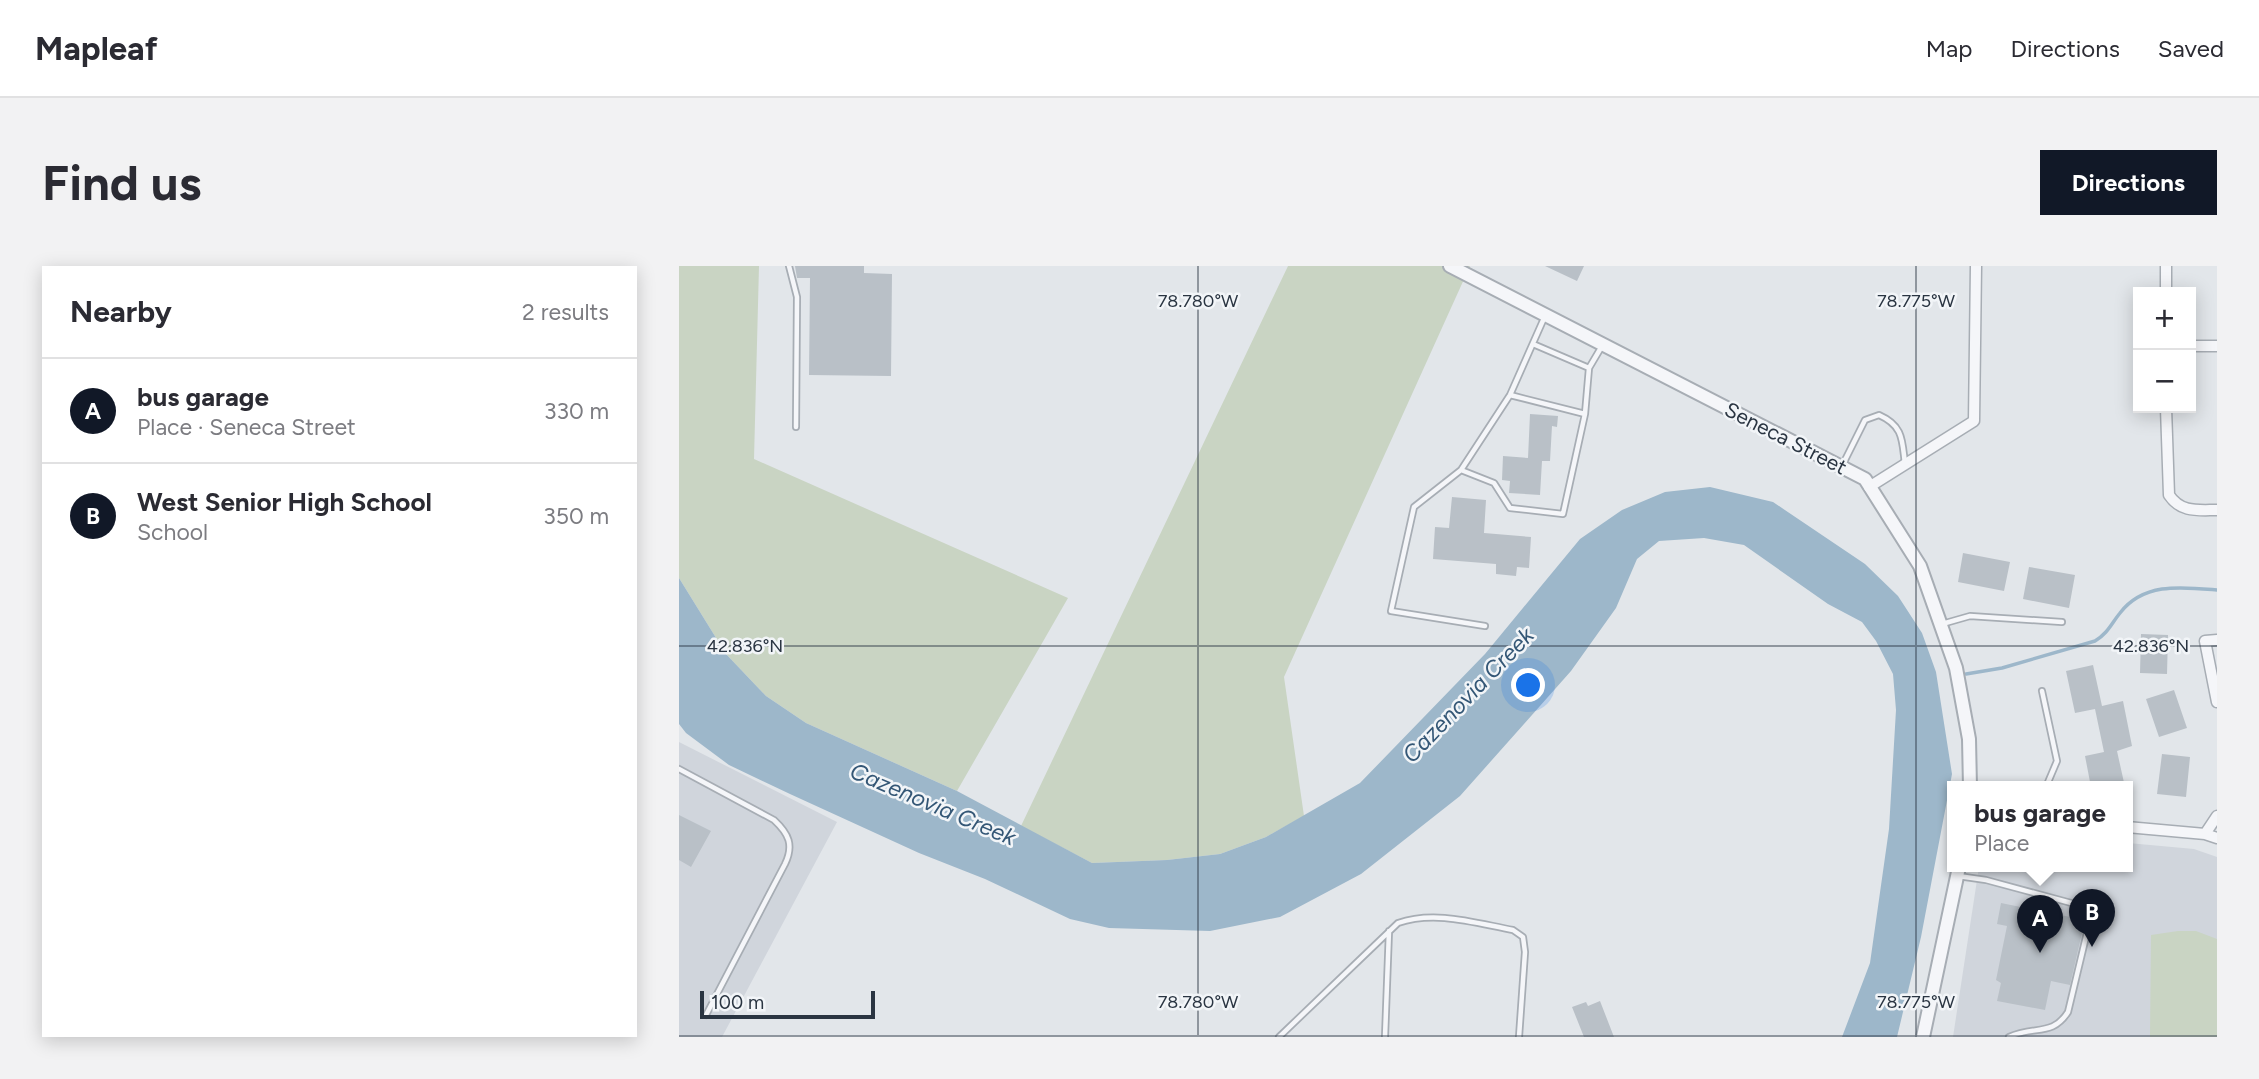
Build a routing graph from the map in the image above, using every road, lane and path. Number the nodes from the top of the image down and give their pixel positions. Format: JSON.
{"nodes":[{"id":1,"x":789,"y":266,"type":"edge"},
{"id":2,"x":1450,"y":266,"type":"edge"},
{"id":3,"x":1976,"y":266,"type":"edge"},
{"id":4,"x":2166,"y":266,"type":"edge"},
{"id":5,"x":2166,"y":287,"type":"edge"},
{"id":6,"x":1546,"y":315,"type":"junction"},
{"id":7,"x":1533,"y":344,"type":"junction"},
{"id":8,"x":1602,"y":346,"type":"junction"},
{"id":9,"x":2196,"y":346,"type":"edge"},
{"id":10,"x":2217,"y":346,"type":"edge"},
{"id":11,"x":1589,"y":368,"type":"junction"},
{"id":12,"x":1510,"y":396,"type":"junction"},
{"id":13,"x":2166,"y":413,"type":"edge"},
{"id":14,"x":1585,"y":414,"type":"junction"},
{"id":15,"x":796,"y":426,"type":"dead end"},
{"id":16,"x":1905,"y":464,"type":"junction"},
{"id":17,"x":1841,"y":467,"type":"junction"},
{"id":18,"x":1461,"y":470,"type":"junction"},
{"id":19,"x":1869,"y":487,"type":"junction"},
{"id":20,"x":2217,"y":510,"type":"edge"},
{"id":21,"x":2062,"y":622,"type":"dead end"},
{"id":22,"x":1941,"y":624,"type":"junction"},
{"id":23,"x":1485,"y":626,"type":"dead end"},
{"id":24,"x":2217,"y":640,"type":"edge"},
{"id":25,"x":2042,"y":691,"type":"dead end"},
{"id":26,"x":2217,"y":702,"type":"edge"},
{"id":27,"x":679,"y":769,"type":"edge"},
{"id":28,"x":1970,"y":781,"type":"edge"},
{"id":29,"x":2049,"y":781,"type":"edge"},
{"id":30,"x":2217,"y":816,"type":"edge"},
{"id":31,"x":2133,"y":828,"type":"edge"},
{"id":32,"x":2205,"y":834,"type":"junction"},
{"id":33,"x":2217,"y":838,"type":"edge"},
{"id":34,"x":1958,"y":872,"type":"edge"},
{"id":35,"x":1389,"y":931,"type":"junction"},
{"id":36,"x":706,"y":1015,"type":"dead end"},
{"id":37,"x":1279,"y":1037,"type":"edge"},
{"id":38,"x":1385,"y":1037,"type":"edge"},
{"id":39,"x":1519,"y":1037,"type":"edge"},
{"id":40,"x":1923,"y":1037,"type":"edge"},
{"id":41,"x":2009,"y":1037,"type":"edge"}],
"edges":[{"from":1,"to":15,"type":"lane"},
{"from":2,"to":6,"type":"street","name":"Seneca Street"},
{"from":3,"to":16,"type":"street"},
{"from":4,"to":5,"type":"street"},
{"from":6,"to":7,"type":"lane"},
{"from":6,"to":8,"type":"street","name":"Seneca Street"},
{"from":7,"to":11,"type":"lane"},
{"from":7,"to":12,"type":"lane"},
{"from":8,"to":11,"type":"lane"},
{"from":8,"to":17,"type":"street","name":"Seneca Street"},
{"from":9,"to":10,"type":"street"},
{"from":11,"to":14,"type":"lane"},
{"from":12,"to":14,"type":"lane"},
{"from":12,"to":18,"type":"lane"},
{"from":13,"to":20,"type":"street"},
{"from":14,"to":18,"type":"lane"},
{"from":16,"to":17,"type":"lane"},
{"from":16,"to":19,"type":"street"},
{"from":17,"to":19,"type":"street","name":"Seneca Street"},
{"from":18,"to":23,"type":"lane"},
{"from":19,"to":22,"type":"street","name":"Seneca Street"},
{"from":21,"to":22,"type":"lane"},
{"from":22,"to":28,"type":"street","name":"Seneca Street"},
{"from":24,"to":26,"type":"street"},
{"from":25,"to":29,"type":"lane"},
{"from":27,"to":36,"type":"lane"},
{"from":30,"to":32,"type":"street"},
{"from":31,"to":32,"type":"street"},
{"from":32,"to":33,"type":"street"},
{"from":34,"to":40,"type":"street"},
{"from":34,"to":41,"type":"lane"},
{"from":35,"to":37,"type":"lane"},
{"from":35,"to":38,"type":"lane"},
{"from":35,"to":39,"type":"lane"}]}
